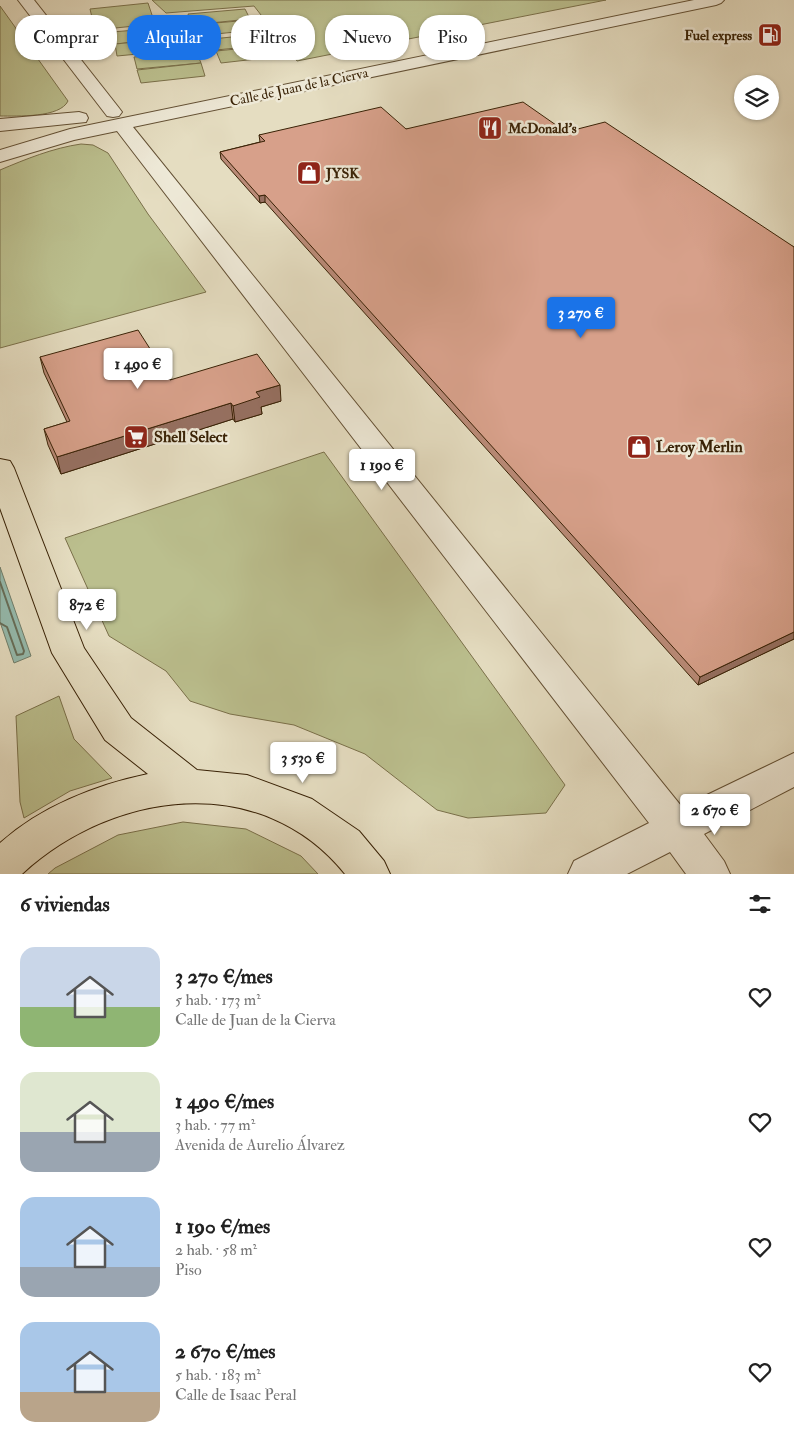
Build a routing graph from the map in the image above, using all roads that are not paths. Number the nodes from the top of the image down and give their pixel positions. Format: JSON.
{"nodes":[{"id":1,"x":26,"y":0,"type":"edge"},
{"id":2,"x":661,"y":0,"type":"edge"},
{"id":3,"x":716,"y":0,"type":"edge"},
{"id":4,"x":117,"y":118,"type":"junction"},
{"id":5,"x":0,"y":125,"type":"edge"},
{"id":6,"x":0,"y":156,"type":"edge"},
{"id":7,"x":0,"y":468,"type":"edge"},
{"id":8,"x":794,"y":769,"type":"edge"},
{"id":9,"x":189,"y":786,"type":"junction"},
{"id":10,"x":677,"y":830,"type":"junction"},
{"id":11,"x":0,"y":868,"type":"edge"},
{"id":12,"x":370,"y":874,"type":"edge"},
{"id":13,"x":588,"y":874,"type":"edge"},
{"id":14,"x":710,"y":874,"type":"edge"}],
"edges":[{"from":1,"to":4,"type":"street"},
{"from":2,"to":4,"type":"street","name":"Calle de Juan de la Cierva"},
{"from":3,"to":4,"type":"street","name":"Calle de Juan de la Cierva"},
{"from":4,"to":5,"type":"street","name":"Calle de Juan de la Cierva"},
{"from":4,"to":6,"type":"street","name":"Calle de Juan de la Cierva"},
{"from":4,"to":10,"type":"street"},
{"from":7,"to":9,"type":"main road"},
{"from":8,"to":10,"type":"street"},
{"from":9,"to":11,"type":"main road"},
{"from":9,"to":12,"type":"main road"},
{"from":10,"to":13,"type":"street"},
{"from":10,"to":14,"type":"street"}]}
